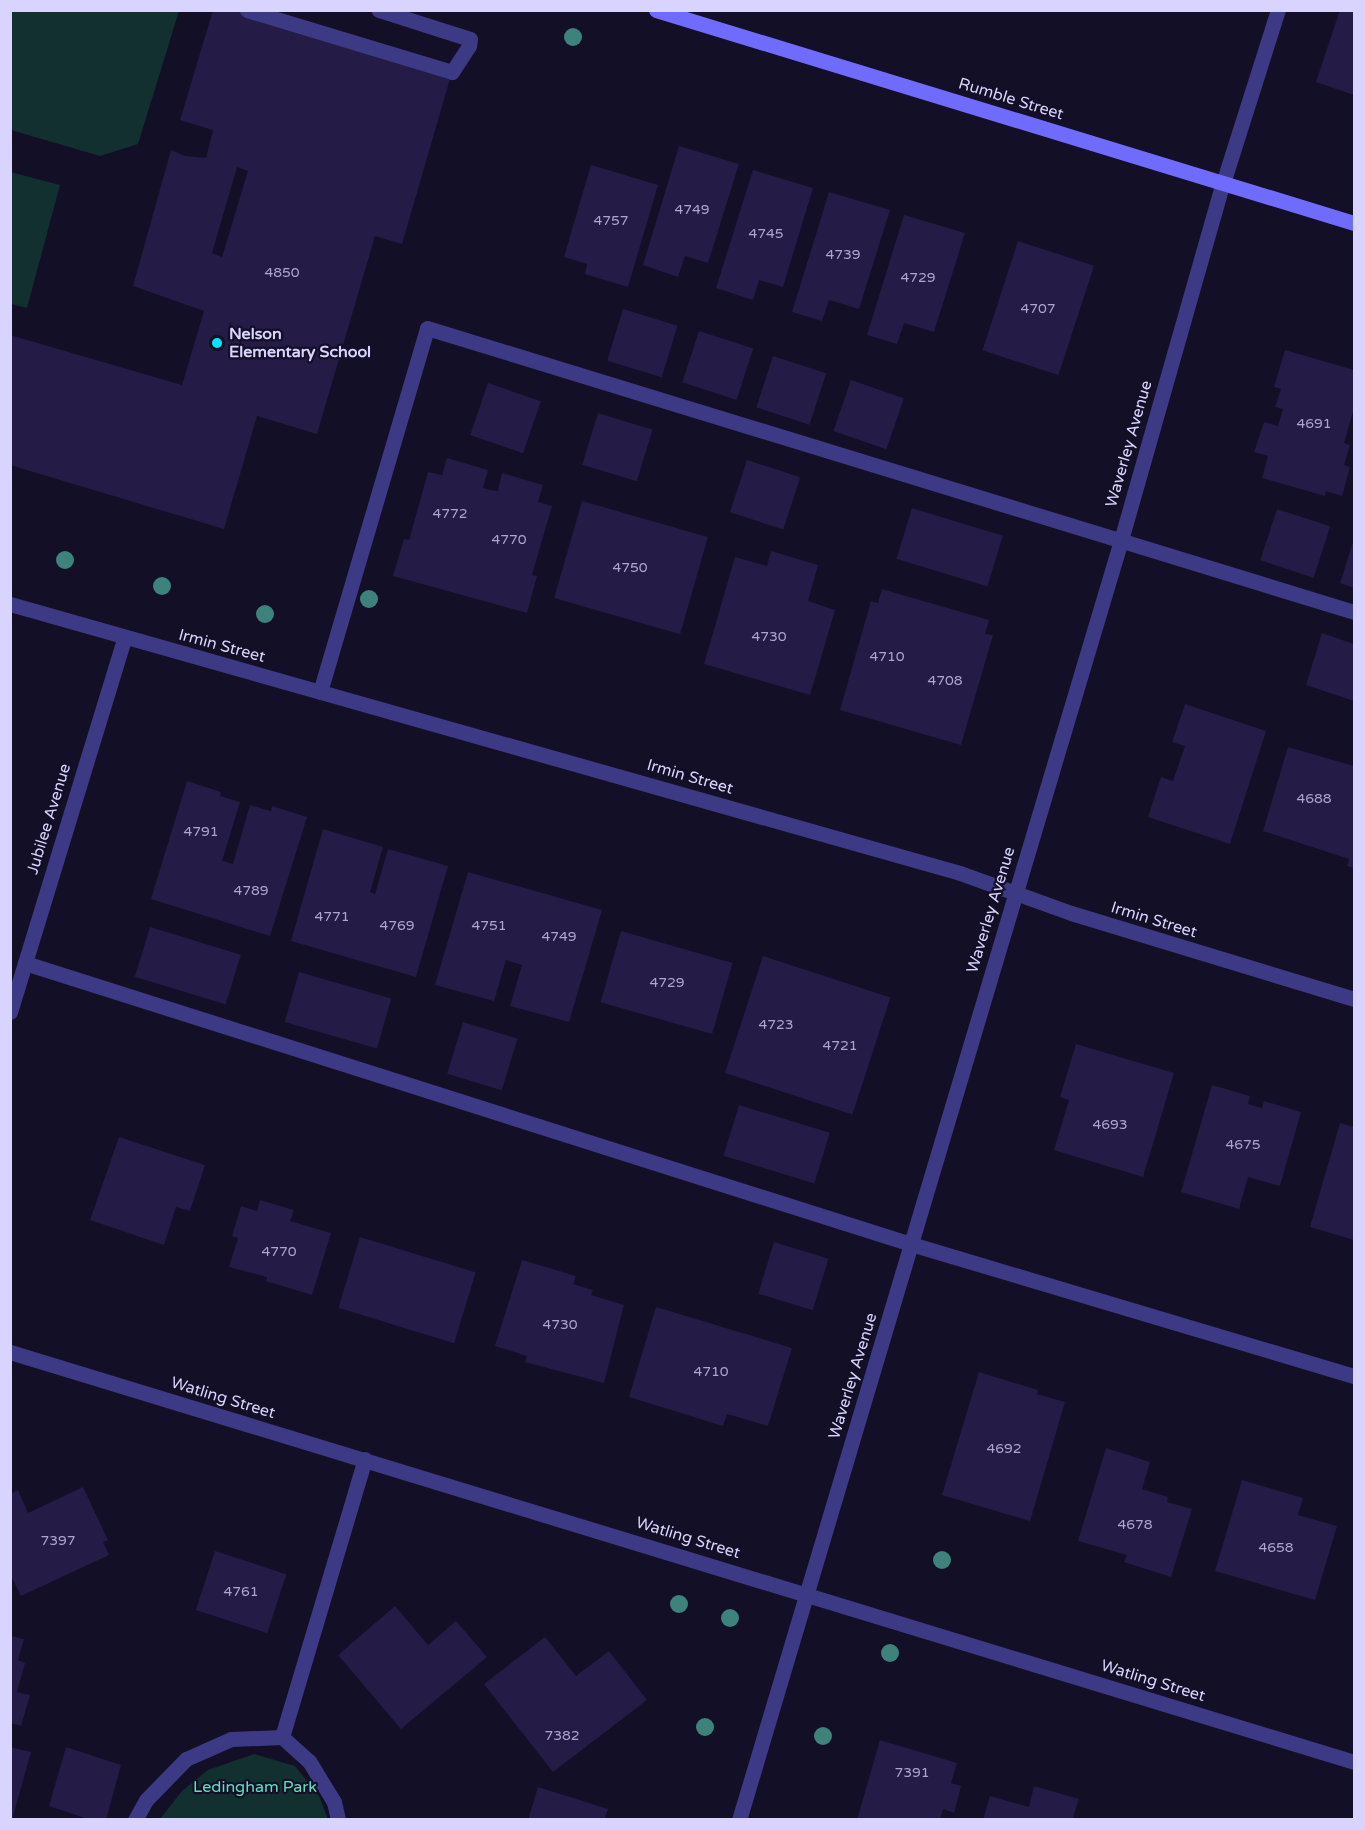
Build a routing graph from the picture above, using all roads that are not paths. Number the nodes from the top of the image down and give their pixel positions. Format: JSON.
{"nodes":[{"id":1,"x":247,"y":10,"type":"edge"},
{"id":2,"x":379,"y":10,"type":"edge"},
{"id":3,"x":656,"y":10,"type":"edge"},
{"id":4,"x":1278,"y":10,"type":"edge"},
{"id":5,"x":1223,"y":183,"type":"junction"},
{"id":6,"x":1354,"y":223,"type":"edge"},
{"id":7,"x":1121,"y":540,"type":"junction"},
{"id":8,"x":10,"y":604,"type":"edge"},
{"id":9,"x":1354,"y":612,"type":"edge"},
{"id":10,"x":124,"y":638,"type":"junction"},
{"id":11,"x":320,"y":692,"type":"junction"},
{"id":12,"x":1015,"y":893,"type":"junction"},
{"id":13,"x":25,"y":963,"type":"junction"},
{"id":14,"x":14,"y":985,"type":"edge"},
{"id":15,"x":1354,"y":999,"type":"edge"},
{"id":16,"x":10,"y":1012,"type":"edge"},
{"id":17,"x":911,"y":1244,"type":"junction"},
{"id":18,"x":10,"y":1352,"type":"edge"},
{"id":19,"x":1354,"y":1376,"type":"edge"},
{"id":20,"x":365,"y":1460,"type":"junction"},
{"id":21,"x":806,"y":1593,"type":"junction"},
{"id":22,"x":282,"y":1737,"type":"junction"},
{"id":23,"x":1354,"y":1762,"type":"edge"},
{"id":24,"x":135,"y":1820,"type":"edge"},
{"id":25,"x":338,"y":1820,"type":"edge"},
{"id":26,"x":739,"y":1820,"type":"edge"}],
"edges":[{"from":1,"to":2,"type":"street"},
{"from":3,"to":5,"type":"street","name":"Rumble Street"},
{"from":4,"to":5,"type":"street","name":"Waverley Avenue"},
{"from":5,"to":6,"type":"street","name":"Rumble Street"},
{"from":5,"to":7,"type":"street","name":"Waverley Avenue"},
{"from":7,"to":9,"type":"street"},
{"from":7,"to":11,"type":"street"},
{"from":7,"to":12,"type":"street","name":"Waverley Avenue"},
{"from":8,"to":10,"type":"street","name":"Irmin Street"},
{"from":10,"to":11,"type":"street","name":"Irmin Street"},
{"from":10,"to":13,"type":"street","name":"Jubilee Avenue"},
{"from":11,"to":12,"type":"street","name":"Irmin Street"},
{"from":12,"to":15,"type":"street","name":"Irmin Street"},
{"from":12,"to":17,"type":"street","name":"Waverley Avenue"},
{"from":13,"to":14,"type":"street","name":"Jubilee Avenue"},
{"from":13,"to":17,"type":"street"},
{"from":14,"to":16,"type":"street","name":"Jubilee Avenue"},
{"from":17,"to":19,"type":"street"},
{"from":17,"to":21,"type":"street","name":"Waverley Avenue"},
{"from":18,"to":20,"type":"street","name":"Watling Street"},
{"from":20,"to":21,"type":"street","name":"Watling Street"},
{"from":20,"to":22,"type":"street"},
{"from":21,"to":23,"type":"street","name":"Watling Street"},
{"from":21,"to":26,"type":"street","name":"Waverley Avenue"},
{"from":22,"to":24,"type":"street"},
{"from":22,"to":25,"type":"street"}]}
